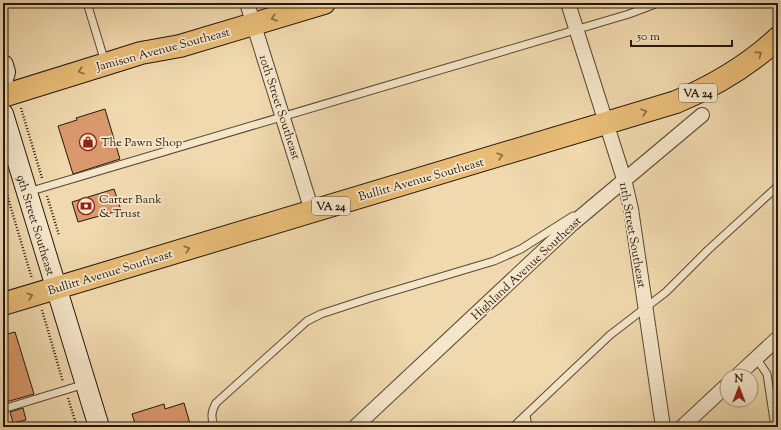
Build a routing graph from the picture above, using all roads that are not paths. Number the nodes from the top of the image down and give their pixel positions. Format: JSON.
{"nodes":[{"id":1,"x":87,"y":3,"type":"edge"},
{"id":2,"x":247,"y":3,"type":"edge"},
{"id":3,"x":324,"y":3,"type":"edge"},
{"id":4,"x":568,"y":3,"type":"edge"},
{"id":5,"x":658,"y":3,"type":"edge"},
{"id":6,"x":253,"y":24,"type":"junction"},
{"id":7,"x":577,"y":29,"type":"junction"},
{"id":8,"x":778,"y":38,"type":"edge"},
{"id":9,"x":106,"y":64,"type":"junction"},
{"id":10,"x":3,"y":65,"type":"edge"},
{"id":11,"x":3,"y":79,"type":"edge"},
{"id":12,"x":3,"y":96,"type":"edge"},
{"id":13,"x":3,"y":114,"type":"edge"},
{"id":14,"x":702,"y":115,"type":"dead end"},
{"id":15,"x":283,"y":118,"type":"junction"},
{"id":16,"x":607,"y":124,"type":"junction"},
{"id":17,"x":624,"y":179,"type":"junction"},
{"id":18,"x":778,"y":186,"type":"edge"},
{"id":19,"x":26,"y":192,"type":"junction"},
{"id":20,"x":602,"y":198,"type":"junction"},
{"id":21,"x":312,"y":211,"type":"junction"},
{"id":22,"x":56,"y":288,"type":"junction"},
{"id":23,"x":3,"y":304,"type":"edge"},
{"id":24,"x":646,"y":308,"type":"junction"},
{"id":25,"x":778,"y":338,"type":"edge"},
{"id":26,"x":756,"y":358,"type":"junction"},
{"id":27,"x":745,"y":368,"type":"edge"},
{"id":28,"x":86,"y":384,"type":"junction"},
{"id":29,"x":719,"y":392,"type":"edge"},
{"id":30,"x":3,"y":409,"type":"edge"},
{"id":31,"x":526,"y":415,"type":"junction"},
{"id":32,"x":99,"y":427,"type":"edge"},
{"id":33,"x":214,"y":427,"type":"edge"},
{"id":34,"x":355,"y":427,"type":"edge"},
{"id":35,"x":514,"y":427,"type":"edge"},
{"id":36,"x":528,"y":427,"type":"edge"},
{"id":37,"x":662,"y":427,"type":"edge"},
{"id":38,"x":682,"y":427,"type":"edge"},
{"id":39,"x":774,"y":427,"type":"edge"}],
"edges":[{"from":1,"to":9,"type":"lane"},
{"from":2,"to":6,"type":"street","name":"10th Street Southeast"},
{"from":3,"to":6,"type":"main road","name":"Jamison Avenue Southeast","one_way":true},
{"from":4,"to":7,"type":"street","name":"11th Street Southeast"},
{"from":5,"to":7,"type":"lane"},
{"from":6,"to":9,"type":"main road","name":"Jamison Avenue Southeast"},
{"from":6,"to":15,"type":"street","name":"10th Street Southeast"},
{"from":7,"to":15,"type":"lane"},
{"from":7,"to":16,"type":"street","name":"11th Street Southeast"},
{"from":16,"to":8,"type":"main road","name":"Bullitt Avenue Southeast","number":"VA 24","one_way":true},
{"from":9,"to":12,"type":"main road","name":"Jamison Avenue Southeast","one_way":true},
{"from":10,"to":11,"type":"street"},
{"from":13,"to":19,"type":"street","name":"9th Street Southeast"},
{"from":14,"to":17,"type":"street","name":"Highland Avenue Southeast"},
{"from":15,"to":19,"type":"lane"},
{"from":15,"to":21,"type":"street","name":"10th Street Southeast"},
{"from":16,"to":17,"type":"street","name":"11th Street Southeast"},
{"from":21,"to":16,"type":"main road","name":"Bullitt Avenue Southeast","number":"VA 24","one_way":true},
{"from":17,"to":20,"type":"street","name":"Highland Avenue Southeast"},
{"from":17,"to":24,"type":"street","name":"11th Street Southeast"},
{"from":18,"to":24,"type":"lane"},
{"from":19,"to":22,"type":"street","name":"9th Street Southeast"},
{"from":20,"to":33,"type":"lane"},
{"from":20,"to":34,"type":"street","name":"Highland Avenue Southeast"},
{"from":22,"to":21,"type":"main road","name":"Bullitt Avenue Southeast","number":"VA 24","one_way":true},
{"from":23,"to":22,"type":"main road","name":"Bullitt Avenue Southeast","number":"VA 24","one_way":true},
{"from":22,"to":28,"type":"street","name":"9th Street Southeast"},
{"from":24,"to":31,"type":"lane"},
{"from":24,"to":37,"type":"street","name":"11th Street Southeast"},
{"from":25,"to":26,"type":"street"},
{"from":26,"to":27,"type":"street"},
{"from":26,"to":39,"type":"lane"},
{"from":28,"to":30,"type":"lane"},
{"from":28,"to":32,"type":"street","name":"9th Street Southeast"},
{"from":29,"to":38,"type":"street"},
{"from":31,"to":35,"type":"lane"},
{"from":31,"to":36,"type":"lane"}]}
